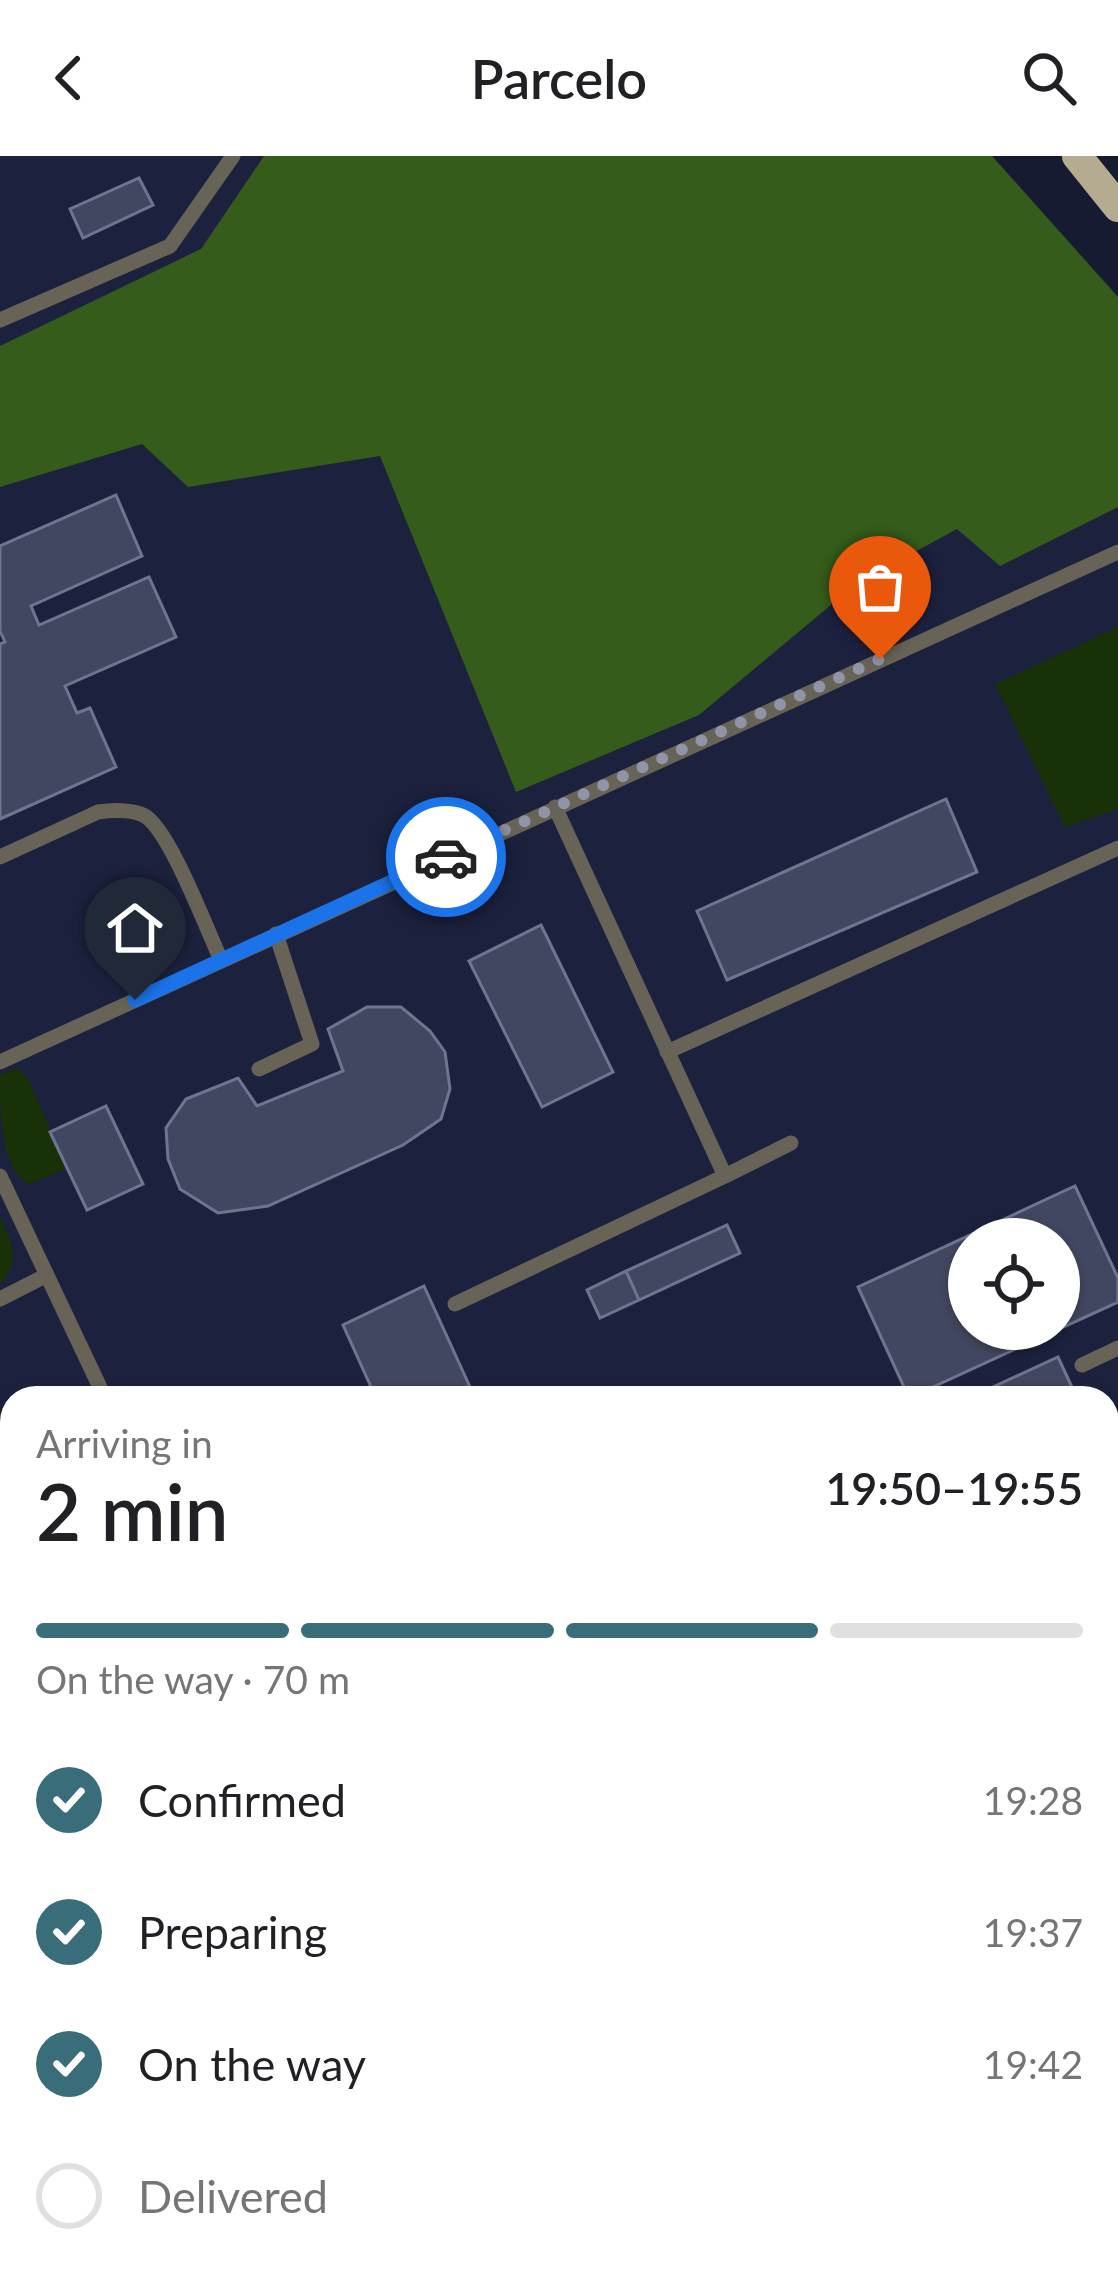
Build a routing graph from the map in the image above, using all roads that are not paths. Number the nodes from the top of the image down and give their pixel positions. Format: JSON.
{"nodes":[{"id":1,"x":1077,"y":156,"type":"edge"},
{"id":2,"x":224,"y":161,"type":"edge"},
{"id":3,"x":1118,"y":207,"type":"edge"},
{"id":4,"x":0,"y":320,"type":"edge"},
{"id":5,"x":1118,"y":552,"type":"edge"},
{"id":6,"x":555,"y":807,"type":"junction"},
{"id":7,"x":1118,"y":848,"type":"edge"},
{"id":8,"x":0,"y":857,"type":"edge"},
{"id":9,"x":276,"y":934,"type":"junction"},
{"id":10,"x":221,"y":960,"type":"junction"},
{"id":11,"x":668,"y":1052,"type":"junction"},
{"id":12,"x":0,"y":1062,"type":"edge"},
{"id":13,"x":259,"y":1069,"type":"dead end"},
{"id":14,"x":791,"y":1143,"type":"dead end"},
{"id":15,"x":0,"y":1176,"type":"edge"},
{"id":16,"x":725,"y":1176,"type":"junction"},
{"id":17,"x":47,"y":1275,"type":"junction"},
{"id":18,"x":0,"y":1299,"type":"edge"},
{"id":19,"x":455,"y":1304,"type":"dead end"},
{"id":20,"x":1118,"y":1348,"type":"edge"},
{"id":21,"x":1082,"y":1365,"type":"dead end"},
{"id":22,"x":99,"y":1386,"type":"edge"}],
"edges":[{"from":1,"to":3,"type":"main road"},
{"from":2,"to":4,"type":"lane"},
{"from":5,"to":6,"type":"lane"},
{"from":6,"to":9,"type":"lane"},
{"from":6,"to":11,"type":"lane"},
{"from":7,"to":11,"type":"lane"},
{"from":8,"to":10,"type":"lane"},
{"from":9,"to":10,"type":"lane"},
{"from":9,"to":13,"type":"lane"},
{"from":10,"to":12,"type":"lane"},
{"from":11,"to":16,"type":"lane"},
{"from":14,"to":16,"type":"lane"},
{"from":15,"to":17,"type":"lane"},
{"from":16,"to":19,"type":"lane"},
{"from":17,"to":18,"type":"lane"},
{"from":17,"to":22,"type":"lane"},
{"from":20,"to":21,"type":"lane"}]}
